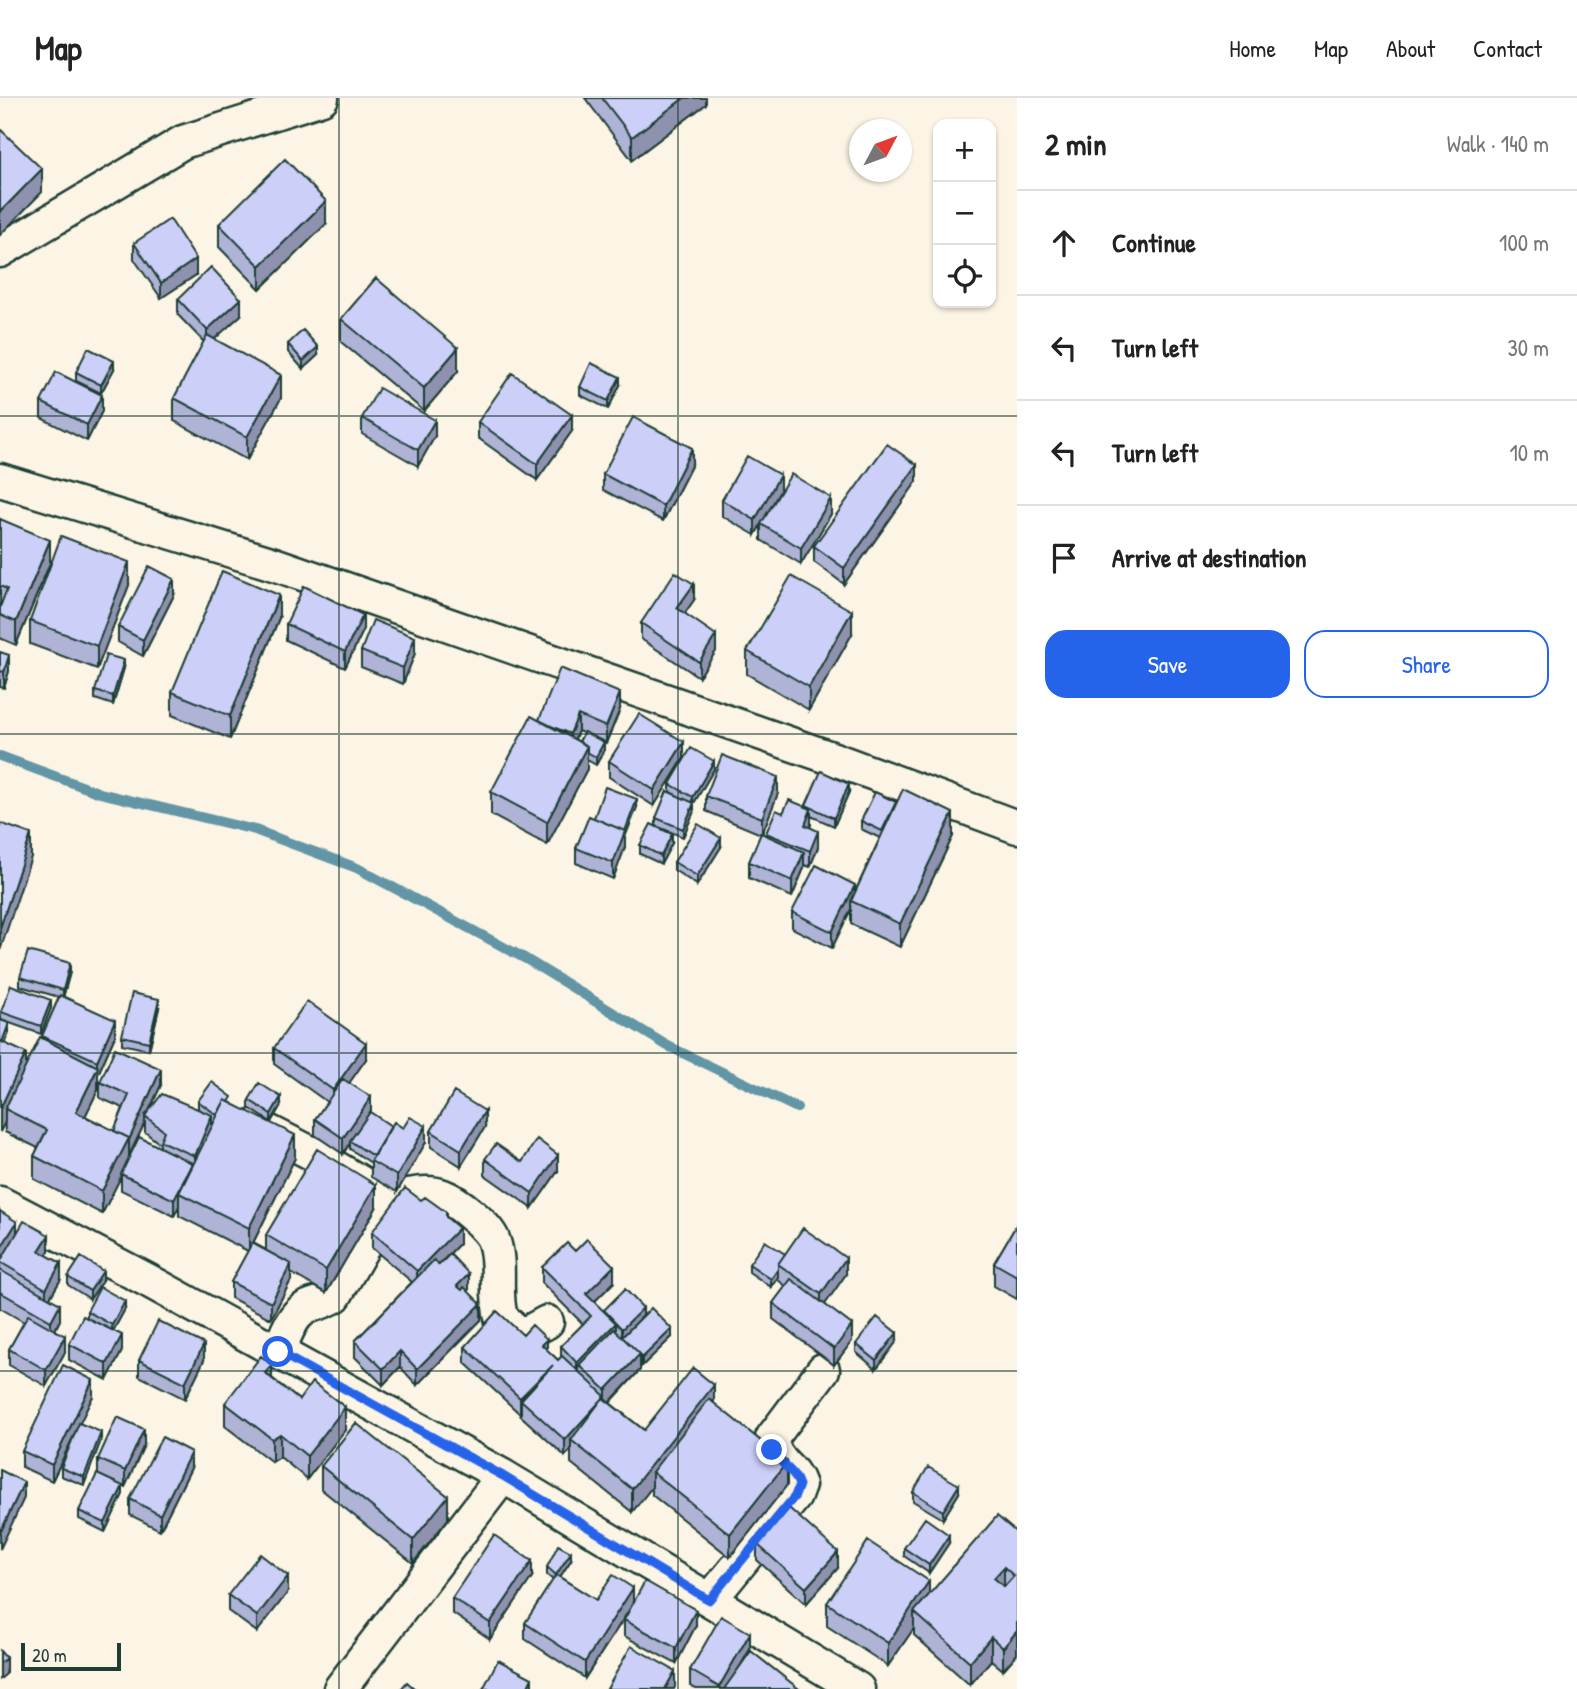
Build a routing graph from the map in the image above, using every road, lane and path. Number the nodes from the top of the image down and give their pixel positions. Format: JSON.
{"nodes":[{"id":1,"x":322,"y":98,"type":"edge"},
{"id":2,"x":0,"y":251,"type":"edge"},
{"id":3,"x":0,"y":480,"type":"edge"},
{"id":4,"x":1017,"y":827,"type":"edge"},
{"id":5,"x":244,"y":1119,"type":"edge"},
{"id":6,"x":390,"y":1200,"type":"junction"},
{"id":7,"x":0,"y":1203,"type":"edge"},
{"id":8,"x":547,"y":1322,"type":"dead end"},
{"id":9,"x":278,"y":1352,"type":"junction"},
{"id":10,"x":823,"y":1370,"type":"dead end"},
{"id":11,"x":503,"y":1476,"type":"junction"},
{"id":12,"x":709,"y":1600,"type":"junction"},
{"id":13,"x":340,"y":1689,"type":"edge"},
{"id":14,"x":858,"y":1689,"type":"edge"}],
"edges":[{"from":1,"to":2,"type":"street"},
{"from":3,"to":4,"type":"street"},
{"from":5,"to":6,"type":"street"},
{"from":6,"to":8,"type":"street"},
{"from":6,"to":9,"type":"street"},
{"from":7,"to":9,"type":"street"},
{"from":9,"to":11,"type":"street"},
{"from":10,"to":12,"type":"street"},
{"from":11,"to":12,"type":"street"},
{"from":11,"to":13,"type":"street"},
{"from":12,"to":14,"type":"street"}]}
